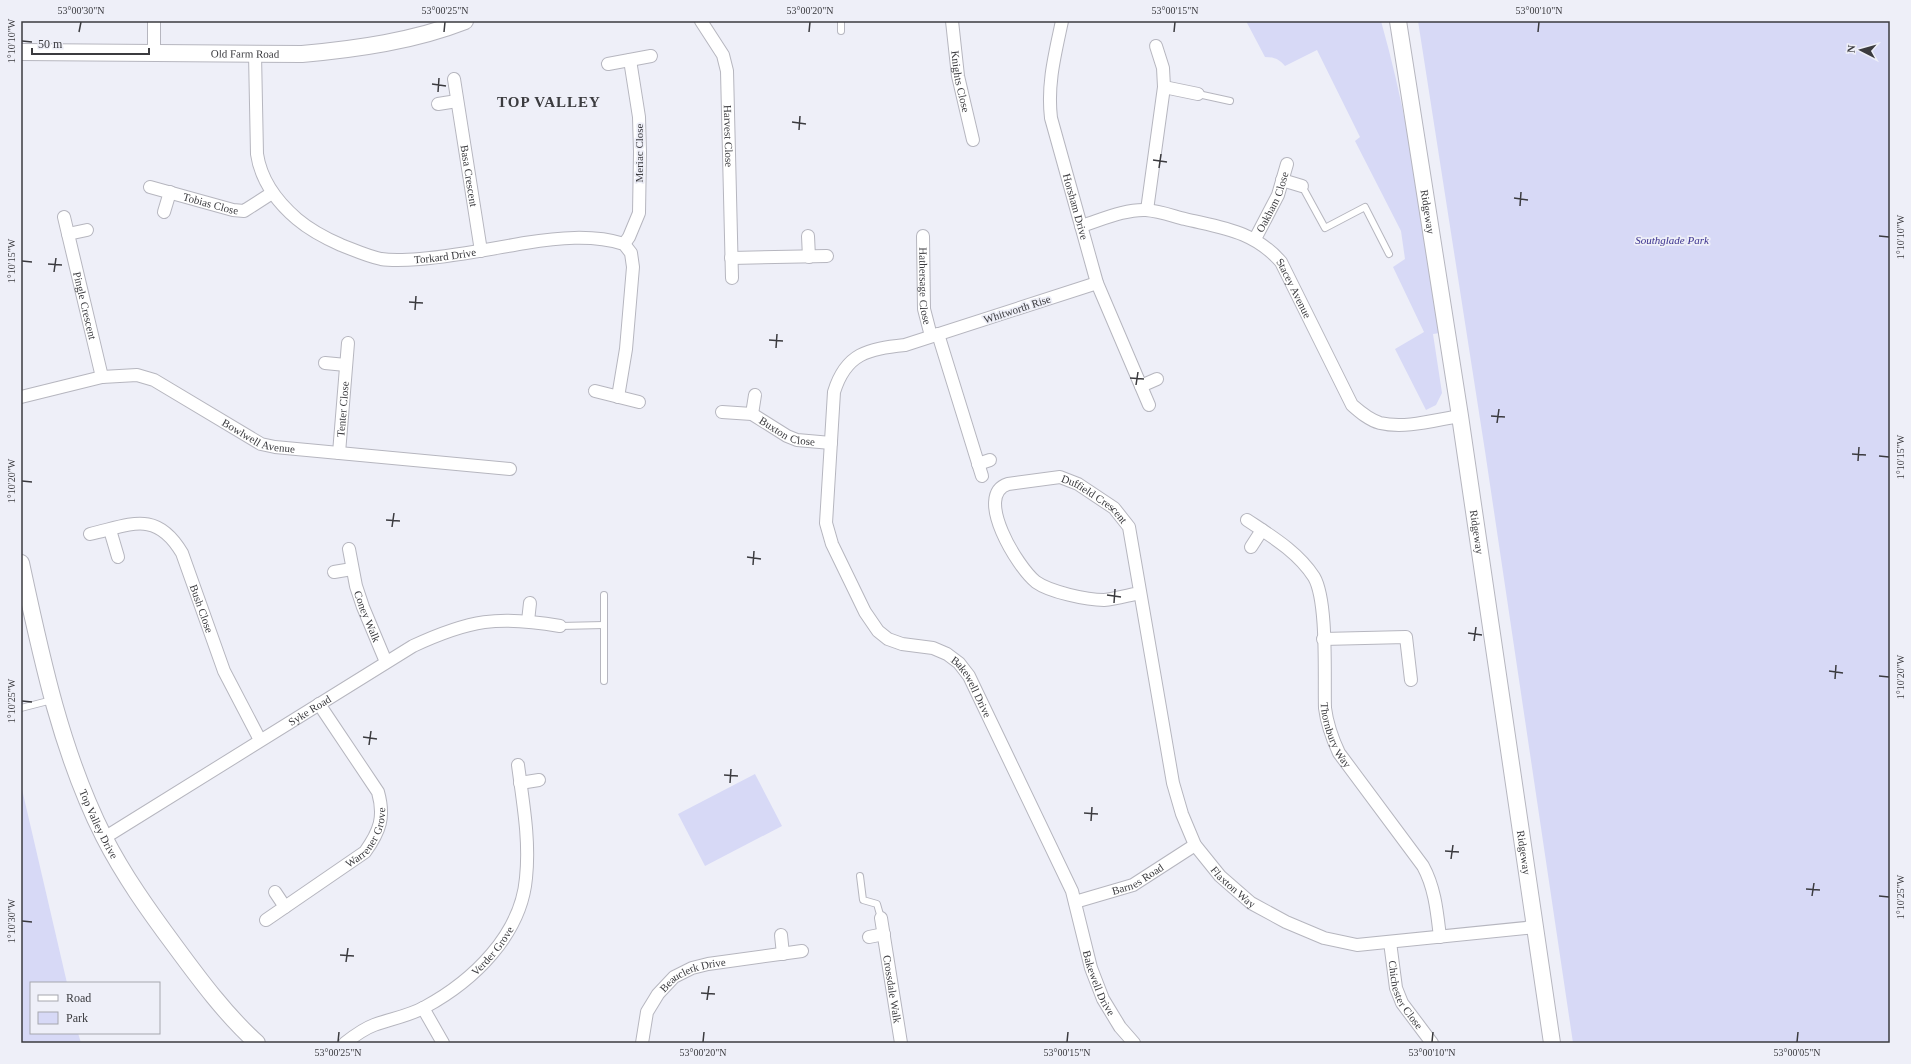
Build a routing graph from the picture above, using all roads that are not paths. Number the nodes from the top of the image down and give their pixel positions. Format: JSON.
{"nodes":[{"id":1,"x":154,"y":21,"type":"edge"},
{"id":2,"x":465,"y":21,"type":"edge"},
{"id":3,"x":702,"y":21,"type":"edge"},
{"id":4,"x":841,"y":21,"type":"edge"},
{"id":5,"x":952,"y":21,"type":"edge"},
{"id":6,"x":1062,"y":21,"type":"edge"},
{"id":7,"x":1398,"y":21,"type":"edge"},
{"id":8,"x":444,"y":25,"type":"edge"},
{"id":9,"x":841,"y":31,"type":"dead end"},
{"id":10,"x":1156,"y":46,"type":"dead end"},
{"id":11,"x":21,"y":52,"type":"edge"},
{"id":12,"x":154,"y":53,"type":"junction"},
{"id":13,"x":255,"y":54,"type":"junction"},
{"id":14,"x":651,"y":56,"type":"dead end"},
{"id":15,"x":630,"y":60,"type":"junction"},
{"id":16,"x":608,"y":64,"type":"dead end"},
{"id":17,"x":454,"y":79,"type":"dead end"},
{"id":18,"x":1164,"y":87,"type":"junction"},
{"id":19,"x":1198,"y":94,"type":"joint"},
{"id":20,"x":457,"y":101,"type":"junction"},
{"id":21,"x":1230,"y":101,"type":"dead end"},
{"id":22,"x":438,"y":104,"type":"dead end"},
{"id":23,"x":973,"y":140,"type":"dead end"},
{"id":24,"x":1287,"y":164,"type":"dead end"},
{"id":25,"x":1282,"y":180,"type":"junction"},
{"id":26,"x":1302,"y":186,"type":"joint"},
{"id":27,"x":150,"y":187,"type":"dead end"},
{"id":28,"x":170,"y":192,"type":"junction"},
{"id":29,"x":272,"y":193,"type":"junction"},
{"id":30,"x":1147,"y":210,"type":"junction"},
{"id":31,"x":164,"y":212,"type":"dead end"},
{"id":32,"x":64,"y":216,"type":"dead end"},
{"id":33,"x":1081,"y":226,"type":"junction"},
{"id":34,"x":87,"y":230,"type":"dead end"},
{"id":35,"x":68,"y":234,"type":"junction"},
{"id":36,"x":808,"y":236,"type":"dead end"},
{"id":37,"x":923,"y":236,"type":"dead end"},
{"id":38,"x":1255,"y":239,"type":"junction"},
{"id":39,"x":624,"y":244,"type":"junction"},
{"id":40,"x":481,"y":251,"type":"junction"},
{"id":41,"x":1389,"y":254,"type":"dead end"},
{"id":42,"x":827,"y":256,"type":"dead end"},
{"id":43,"x":809,"y":257,"type":"junction"},
{"id":44,"x":731,"y":258,"type":"junction"},
{"id":45,"x":732,"y":278,"type":"dead end"},
{"id":46,"x":1097,"y":283,"type":"junction"},
{"id":47,"x":935,"y":335,"type":"junction"},
{"id":48,"x":348,"y":343,"type":"dead end"},
{"id":49,"x":325,"y":363,"type":"dead end"},
{"id":50,"x":346,"y":365,"type":"junction"},
{"id":51,"x":844,"y":368,"type":"joint"},
{"id":52,"x":102,"y":377,"type":"junction"},
{"id":53,"x":1157,"y":379,"type":"dead end"},
{"id":54,"x":1141,"y":386,"type":"junction"},
{"id":55,"x":595,"y":391,"type":"dead end"},
{"id":56,"x":755,"y":395,"type":"dead end"},
{"id":57,"x":21,"y":397,"type":"edge"},
{"id":58,"x":618,"y":397,"type":"junction"},
{"id":59,"x":639,"y":402,"type":"dead end"},
{"id":60,"x":1149,"y":405,"type":"dead end"},
{"id":61,"x":722,"y":412,"type":"dead end"},
{"id":62,"x":752,"y":414,"type":"junction"},
{"id":63,"x":1460,"y":416,"type":"junction"},
{"id":64,"x":831,"y":442,"type":"junction"},
{"id":65,"x":339,"y":453,"type":"junction"},
{"id":66,"x":990,"y":460,"type":"dead end"},
{"id":67,"x":978,"y":464,"type":"junction"},
{"id":68,"x":510,"y":469,"type":"dead end"},
{"id":69,"x":982,"y":476,"type":"dead end"},
{"id":70,"x":1247,"y":520,"type":"dead end"},
{"id":71,"x":110,"y":530,"type":"junction"},
{"id":72,"x":1262,"y":530,"type":"junction"},
{"id":73,"x":90,"y":534,"type":"dead end"},
{"id":74,"x":1252,"y":547,"type":"dead end"},
{"id":75,"x":349,"y":549,"type":"dead end"},
{"id":76,"x":118,"y":557,"type":"dead end"},
{"id":77,"x":21,"y":563,"type":"edge"},
{"id":78,"x":352,"y":569,"type":"junction"},
{"id":79,"x":334,"y":572,"type":"dead end"},
{"id":80,"x":1140,"y":593,"type":"junction"},
{"id":81,"x":604,"y":594,"type":"dead end"},
{"id":82,"x":530,"y":603,"type":"dead end"},
{"id":83,"x":528,"y":620,"type":"junction"},
{"id":84,"x":604,"y":625,"type":"junction"},
{"id":85,"x":560,"y":626,"type":"joint"},
{"id":86,"x":1323,"y":639,"type":"junction"},
{"id":87,"x":386,"y":662,"type":"junction"},
{"id":88,"x":1410,"y":680,"type":"dead end"},
{"id":89,"x":604,"y":681,"type":"dead end"},
{"id":90,"x":52,"y":700,"type":"junction"},
{"id":91,"x":319,"y":704,"type":"junction"},
{"id":92,"x":21,"y":708,"type":"edge"},
{"id":93,"x":260,"y":740,"type":"junction"},
{"id":94,"x":518,"y":765,"type":"dead end"},
{"id":95,"x":539,"y":780,"type":"dead end"},
{"id":96,"x":520,"y":783,"type":"junction"},
{"id":97,"x":104,"y":838,"type":"junction"},
{"id":98,"x":1195,"y":845,"type":"junction"},
{"id":99,"x":860,"y":876,"type":"dead end"},
{"id":100,"x":275,"y":892,"type":"dead end"},
{"id":101,"x":1075,"y":902,"type":"junction"},
{"id":102,"x":285,"y":907,"type":"junction"},
{"id":103,"x":881,"y":918,"type":"joint"},
{"id":104,"x":266,"y":920,"type":"dead end"},
{"id":105,"x":1535,"y":927,"type":"junction"},
{"id":106,"x":884,"y":934,"type":"junction"},
{"id":107,"x":781,"y":935,"type":"dead end"},
{"id":108,"x":869,"y":937,"type":"dead end"},
{"id":109,"x":1440,"y":937,"type":"junction"},
{"id":110,"x":1390,"y":942,"type":"junction"},
{"id":111,"x":802,"y":951,"type":"dead end"},
{"id":112,"x":783,"y":954,"type":"junction"},
{"id":113,"x":423,"y":1008,"type":"junction"},
{"id":114,"x":257,"y":1043,"type":"edge"},
{"id":115,"x":345,"y":1043,"type":"edge"},
{"id":116,"x":443,"y":1043,"type":"edge"},
{"id":117,"x":642,"y":1043,"type":"edge"},
{"id":118,"x":901,"y":1043,"type":"edge"},
{"id":119,"x":1134,"y":1043,"type":"edge"},
{"id":120,"x":1432,"y":1043,"type":"edge"},
{"id":121,"x":1552,"y":1043,"type":"edge"}],
"edges":[{"from":1,"to":12,"type":"street"},
{"from":2,"to":8,"type":"street","name":"Old Farm Road"},
{"from":3,"to":44,"type":"street","name":"Harvest Close"},
{"from":4,"to":9,"type":"lane"},
{"from":5,"to":23,"type":"street","name":"Knights Close"},
{"from":6,"to":33,"type":"street","name":"Horsham Drive"},
{"from":7,"to":63,"type":"street","name":"Ridgeway"},
{"from":8,"to":13,"type":"street","name":"Old Farm Road"},
{"from":10,"to":18,"type":"street"},
{"from":11,"to":12,"type":"street","name":"Old Farm Road"},
{"from":12,"to":13,"type":"street","name":"Old Farm Road"},
{"from":13,"to":29,"type":"street","name":"Torkard Drive"},
{"from":14,"to":15,"type":"street"},
{"from":15,"to":16,"type":"street"},
{"from":15,"to":39,"type":"street","name":"Meriac Close"},
{"from":17,"to":20,"type":"street","name":"Basa Crescent"},
{"from":18,"to":19,"type":"street"},
{"from":18,"to":30,"type":"street"},
{"from":19,"to":21,"type":"lane"},
{"from":20,"to":22,"type":"street"},
{"from":20,"to":40,"type":"street","name":"Basa Crescent"},
{"from":24,"to":25,"type":"street","name":"Oakham Close"},
{"from":25,"to":26,"type":"street"},
{"from":25,"to":38,"type":"street","name":"Oakham Close"},
{"from":26,"to":41,"type":"lane"},
{"from":27,"to":28,"type":"street","name":"Tobias Close"},
{"from":28,"to":29,"type":"street","name":"Tobias Close"},
{"from":28,"to":31,"type":"street","name":"Tobias Close"},
{"from":29,"to":40,"type":"street","name":"Torkard Drive"},
{"from":30,"to":33,"type":"street","name":"Stacey Avenue"},
{"from":30,"to":38,"type":"street","name":"Stacey Avenue"},
{"from":32,"to":35,"type":"street","name":"Pingle Crescent"},
{"from":33,"to":46,"type":"street","name":"Horsham Drive"},
{"from":34,"to":35,"type":"street"},
{"from":35,"to":52,"type":"street","name":"Pingle Crescent"},
{"from":36,"to":43,"type":"street"},
{"from":37,"to":47,"type":"street","name":"Hathersage Close"},
{"from":38,"to":63,"type":"street","name":"Stacey Avenue"},
{"from":39,"to":40,"type":"street","name":"Torkard Drive"},
{"from":39,"to":58,"type":"street"},
{"from":42,"to":43,"type":"street"},
{"from":43,"to":44,"type":"street"},
{"from":44,"to":45,"type":"street","name":"Harvest Close"},
{"from":46,"to":47,"type":"street","name":"Whitworth Rise"},
{"from":46,"to":54,"type":"street","name":"Horsham Drive"},
{"from":47,"to":51,"type":"street","name":"Whitworth Rise"},
{"from":47,"to":67,"type":"street"},
{"from":48,"to":50,"type":"street","name":"Tenter Close"},
{"from":49,"to":50,"type":"street","name":"Tenter Close"},
{"from":50,"to":65,"type":"street","name":"Tenter Close"},
{"from":51,"to":64,"type":"street","name":"Bakewell Drive"},
{"from":52,"to":57,"type":"street","name":"Bowlwell Avenue"},
{"from":52,"to":65,"type":"street","name":"Bowlwell Avenue"},
{"from":53,"to":54,"type":"street"},
{"from":54,"to":60,"type":"street","name":"Horsham Drive"},
{"from":55,"to":58,"type":"street"},
{"from":56,"to":62,"type":"street"},
{"from":58,"to":59,"type":"street"},
{"from":61,"to":62,"type":"street","name":"Buxton Close"},
{"from":62,"to":64,"type":"street","name":"Buxton Close"},
{"from":63,"to":105,"type":"street","name":"Ridgeway"},
{"from":64,"to":101,"type":"street","name":"Bakewell Drive"},
{"from":65,"to":68,"type":"street","name":"Bowlwell Avenue"},
{"from":66,"to":67,"type":"street"},
{"from":67,"to":69,"type":"street"},
{"from":70,"to":72,"type":"street","name":"Thornbury Way"},
{"from":71,"to":73,"type":"street","name":"Bush Close"},
{"from":71,"to":76,"type":"street"},
{"from":71,"to":93,"type":"street","name":"Bush Close"},
{"from":72,"to":74,"type":"street"},
{"from":72,"to":86,"type":"street","name":"Thornbury Way"},
{"from":75,"to":78,"type":"street","name":"Coney Walk"},
{"from":77,"to":90,"type":"street","name":"Top Valley Drive"},
{"from":78,"to":79,"type":"street"},
{"from":78,"to":87,"type":"street","name":"Coney Walk"},
{"from":80,"to":80,"type":"street","name":"Duffield Crescent"},
{"from":80,"to":98,"type":"street","name":"Flaxton Way"},
{"from":81,"to":84,"type":"lane"},
{"from":82,"to":83,"type":"street"},
{"from":83,"to":85,"type":"street","name":"Syke Road"},
{"from":83,"to":87,"type":"street","name":"Syke Road"},
{"from":84,"to":85,"type":"lane"},
{"from":84,"to":89,"type":"lane"},
{"from":86,"to":88,"type":"street"},
{"from":86,"to":109,"type":"street","name":"Thornbury Way"},
{"from":87,"to":91,"type":"street","name":"Syke Road"},
{"from":90,"to":92,"type":"lane"},
{"from":90,"to":97,"type":"street","name":"Top Valley Drive"},
{"from":91,"to":93,"type":"street","name":"Syke Road"},
{"from":91,"to":102,"type":"street","name":"Warrener Grove"},
{"from":93,"to":97,"type":"street","name":"Syke Road"},
{"from":94,"to":96,"type":"street","name":"Verder Grove"},
{"from":95,"to":96,"type":"street"},
{"from":96,"to":113,"type":"street","name":"Verder Grove"},
{"from":97,"to":114,"type":"street","name":"Top Valley Drive"},
{"from":98,"to":101,"type":"street","name":"Barnes Road"},
{"from":98,"to":110,"type":"street","name":"Flaxton Way"},
{"from":99,"to":103,"type":"lane"},
{"from":100,"to":102,"type":"street"},
{"from":101,"to":119,"type":"street","name":"Bakewell Drive"},
{"from":102,"to":104,"type":"street","name":"Warrener Grove"},
{"from":103,"to":106,"type":"street","name":"Crossdale Walk"},
{"from":105,"to":109,"type":"street","name":"Flaxton Way"},
{"from":105,"to":121,"type":"street","name":"Ridgeway"},
{"from":106,"to":108,"type":"street"},
{"from":106,"to":118,"type":"street","name":"Crossdale Walk"},
{"from":107,"to":112,"type":"street"},
{"from":109,"to":110,"type":"street","name":"Flaxton Way"},
{"from":110,"to":120,"type":"street","name":"Chichester Close"},
{"from":111,"to":112,"type":"street","name":"Beauclerk Drive"},
{"from":112,"to":117,"type":"street","name":"Beauclerk Drive"},
{"from":113,"to":115,"type":"street","name":"Verder Grove"},
{"from":113,"to":116,"type":"street"}]}
